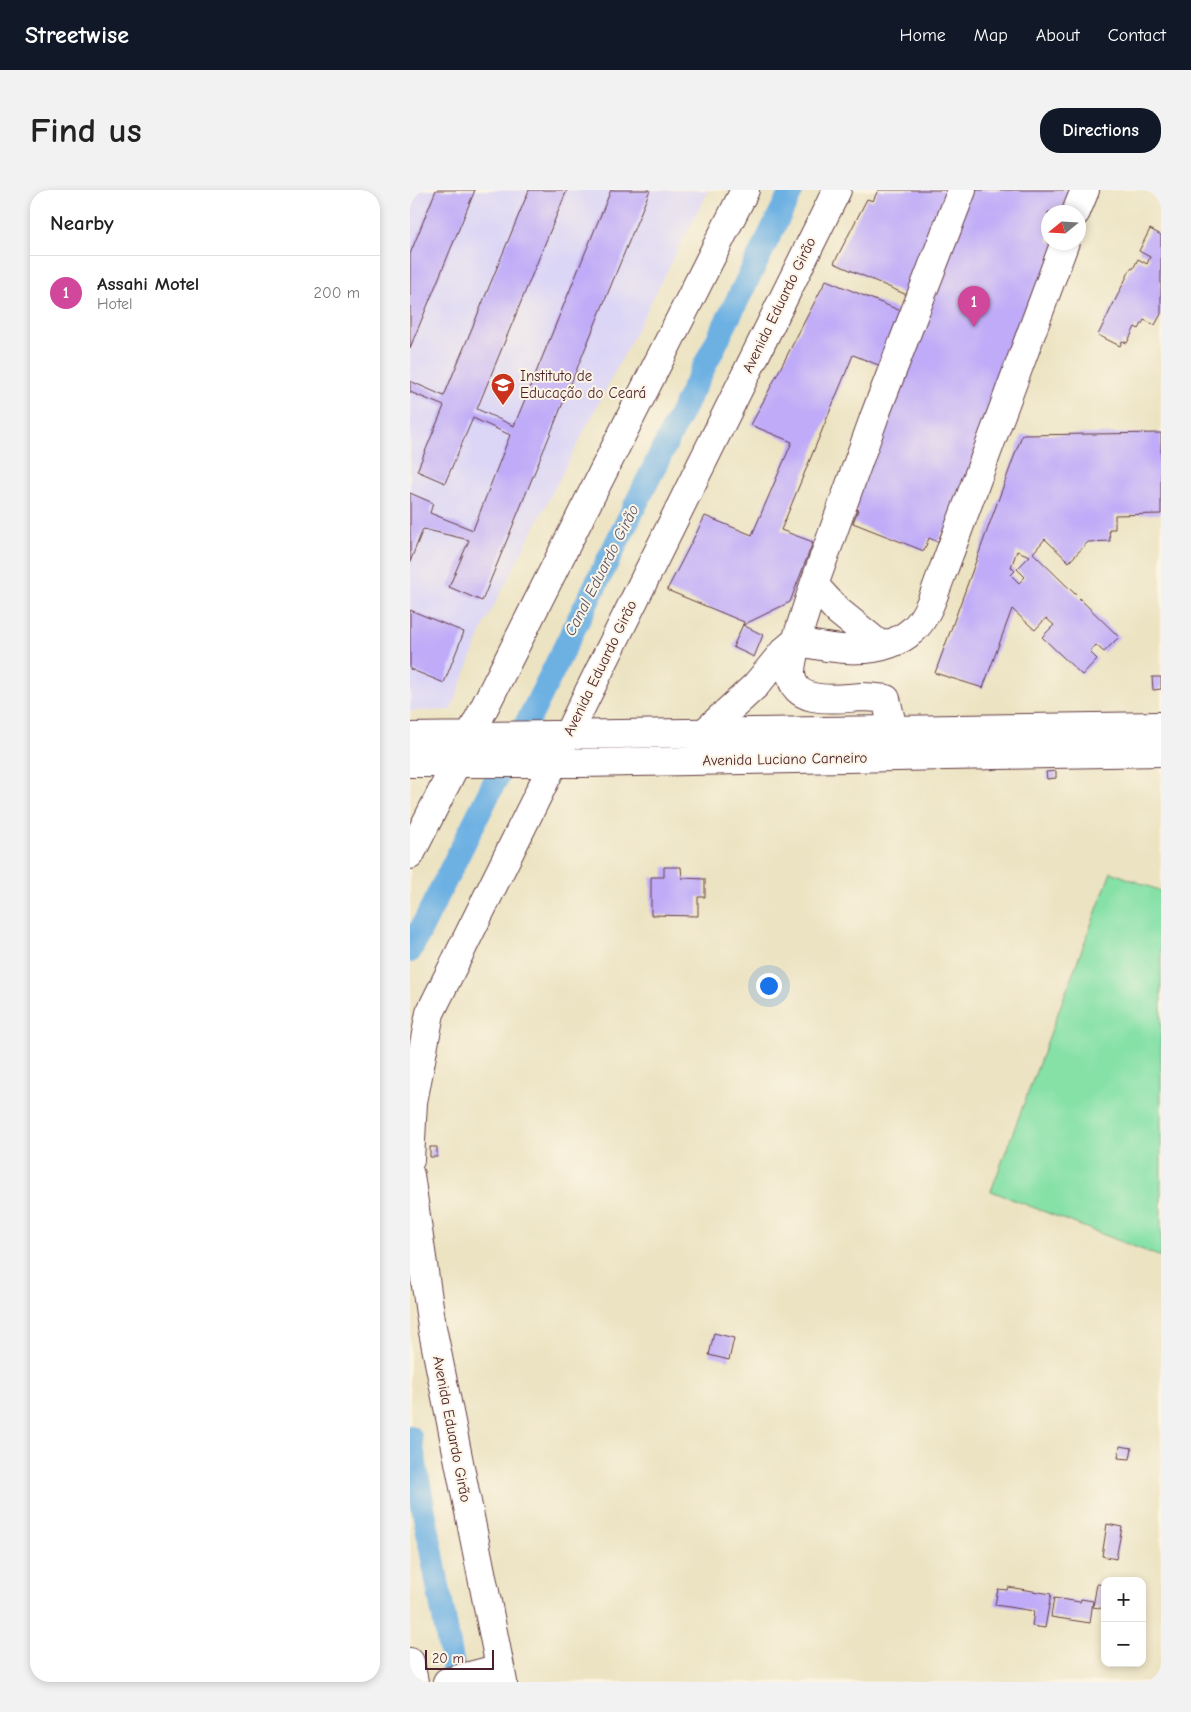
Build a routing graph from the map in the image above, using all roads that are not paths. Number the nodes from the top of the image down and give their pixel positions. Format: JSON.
{"nodes":[{"id":1,"x":745,"y":190,"type":"edge"},
{"id":2,"x":837,"y":190,"type":"edge"},
{"id":3,"x":962,"y":190,"type":"edge"},
{"id":4,"x":1085,"y":190,"type":"edge"},
{"id":5,"x":1079,"y":205,"type":"edge"},
{"id":6,"x":1062,"y":250,"type":"edge"},
{"id":7,"x":814,"y":585,"type":"junction"},
{"id":8,"x":796,"y":641,"type":"junction"},
{"id":9,"x":880,"y":645,"type":"junction"},
{"id":10,"x":1161,"y":726,"type":"edge"},
{"id":11,"x":894,"y":729,"type":"junction"},
{"id":12,"x":706,"y":731,"type":"junction"},
{"id":13,"x":557,"y":733,"type":"junction"},
{"id":14,"x":480,"y":735,"type":"junction"},
{"id":15,"x":410,"y":736,"type":"edge"},
{"id":16,"x":1161,"y":752,"type":"edge"},
{"id":17,"x":467,"y":762,"type":"junction"},
{"id":18,"x":410,"y":763,"type":"edge"},
{"id":19,"x":542,"y":763,"type":"junction"},
{"id":20,"x":410,"y":855,"type":"edge"},
{"id":21,"x":410,"y":1160,"type":"edge"},
{"id":22,"x":410,"y":1175,"type":"edge"},
{"id":23,"x":410,"y":1662,"type":"edge"},
{"id":24,"x":496,"y":1674,"type":"edge"},
{"id":25,"x":414,"y":1682,"type":"edge"},
{"id":26,"x":447,"y":1682,"type":"edge"}],
"edges":[{"from":1,"to":14,"type":"main road"},
{"from":2,"to":13,"type":"main road","name":"Avenida Eduardo Girão"},
{"from":3,"to":7,"type":"main road"},
{"from":4,"to":5,"type":"main road"},
{"from":6,"to":9,"type":"main road"},
{"from":7,"to":8,"type":"main road"},
{"from":7,"to":9,"type":"main road"},
{"from":8,"to":9,"type":"main road"},
{"from":8,"to":11,"type":"main road"},
{"from":8,"to":12,"type":"main road"},
{"from":10,"to":11,"type":"main road","name":"Avenida Luciano Carneiro"},
{"from":11,"to":12,"type":"main road","name":"Avenida Luciano Carneiro"},
{"from":12,"to":13,"type":"main road","name":"Avenida Luciano Carneiro"},
{"from":13,"to":14,"type":"main road","name":"Avenida Luciano Carneiro"},
{"from":13,"to":19,"type":"main road","name":"Avenida Eduardo Girão"},
{"from":14,"to":15,"type":"main road","name":"Avenida Luciano Carneiro"},
{"from":14,"to":17,"type":"main road"},
{"from":16,"to":19,"type":"main road","name":"Avenida Luciano Carneiro"},
{"from":17,"to":18,"type":"main road","name":"Avenida Luciano Carneiro"},
{"from":17,"to":19,"type":"main road","name":"Avenida Luciano Carneiro"},
{"from":17,"to":20,"type":"main road"},
{"from":19,"to":21,"type":"main road","name":"Avenida Eduardo Girão"},
{"from":22,"to":24,"type":"main road","name":"Avenida Eduardo Girão"},
{"from":23,"to":25,"type":"main road"},
{"from":24,"to":26,"type":"main road"}]}
